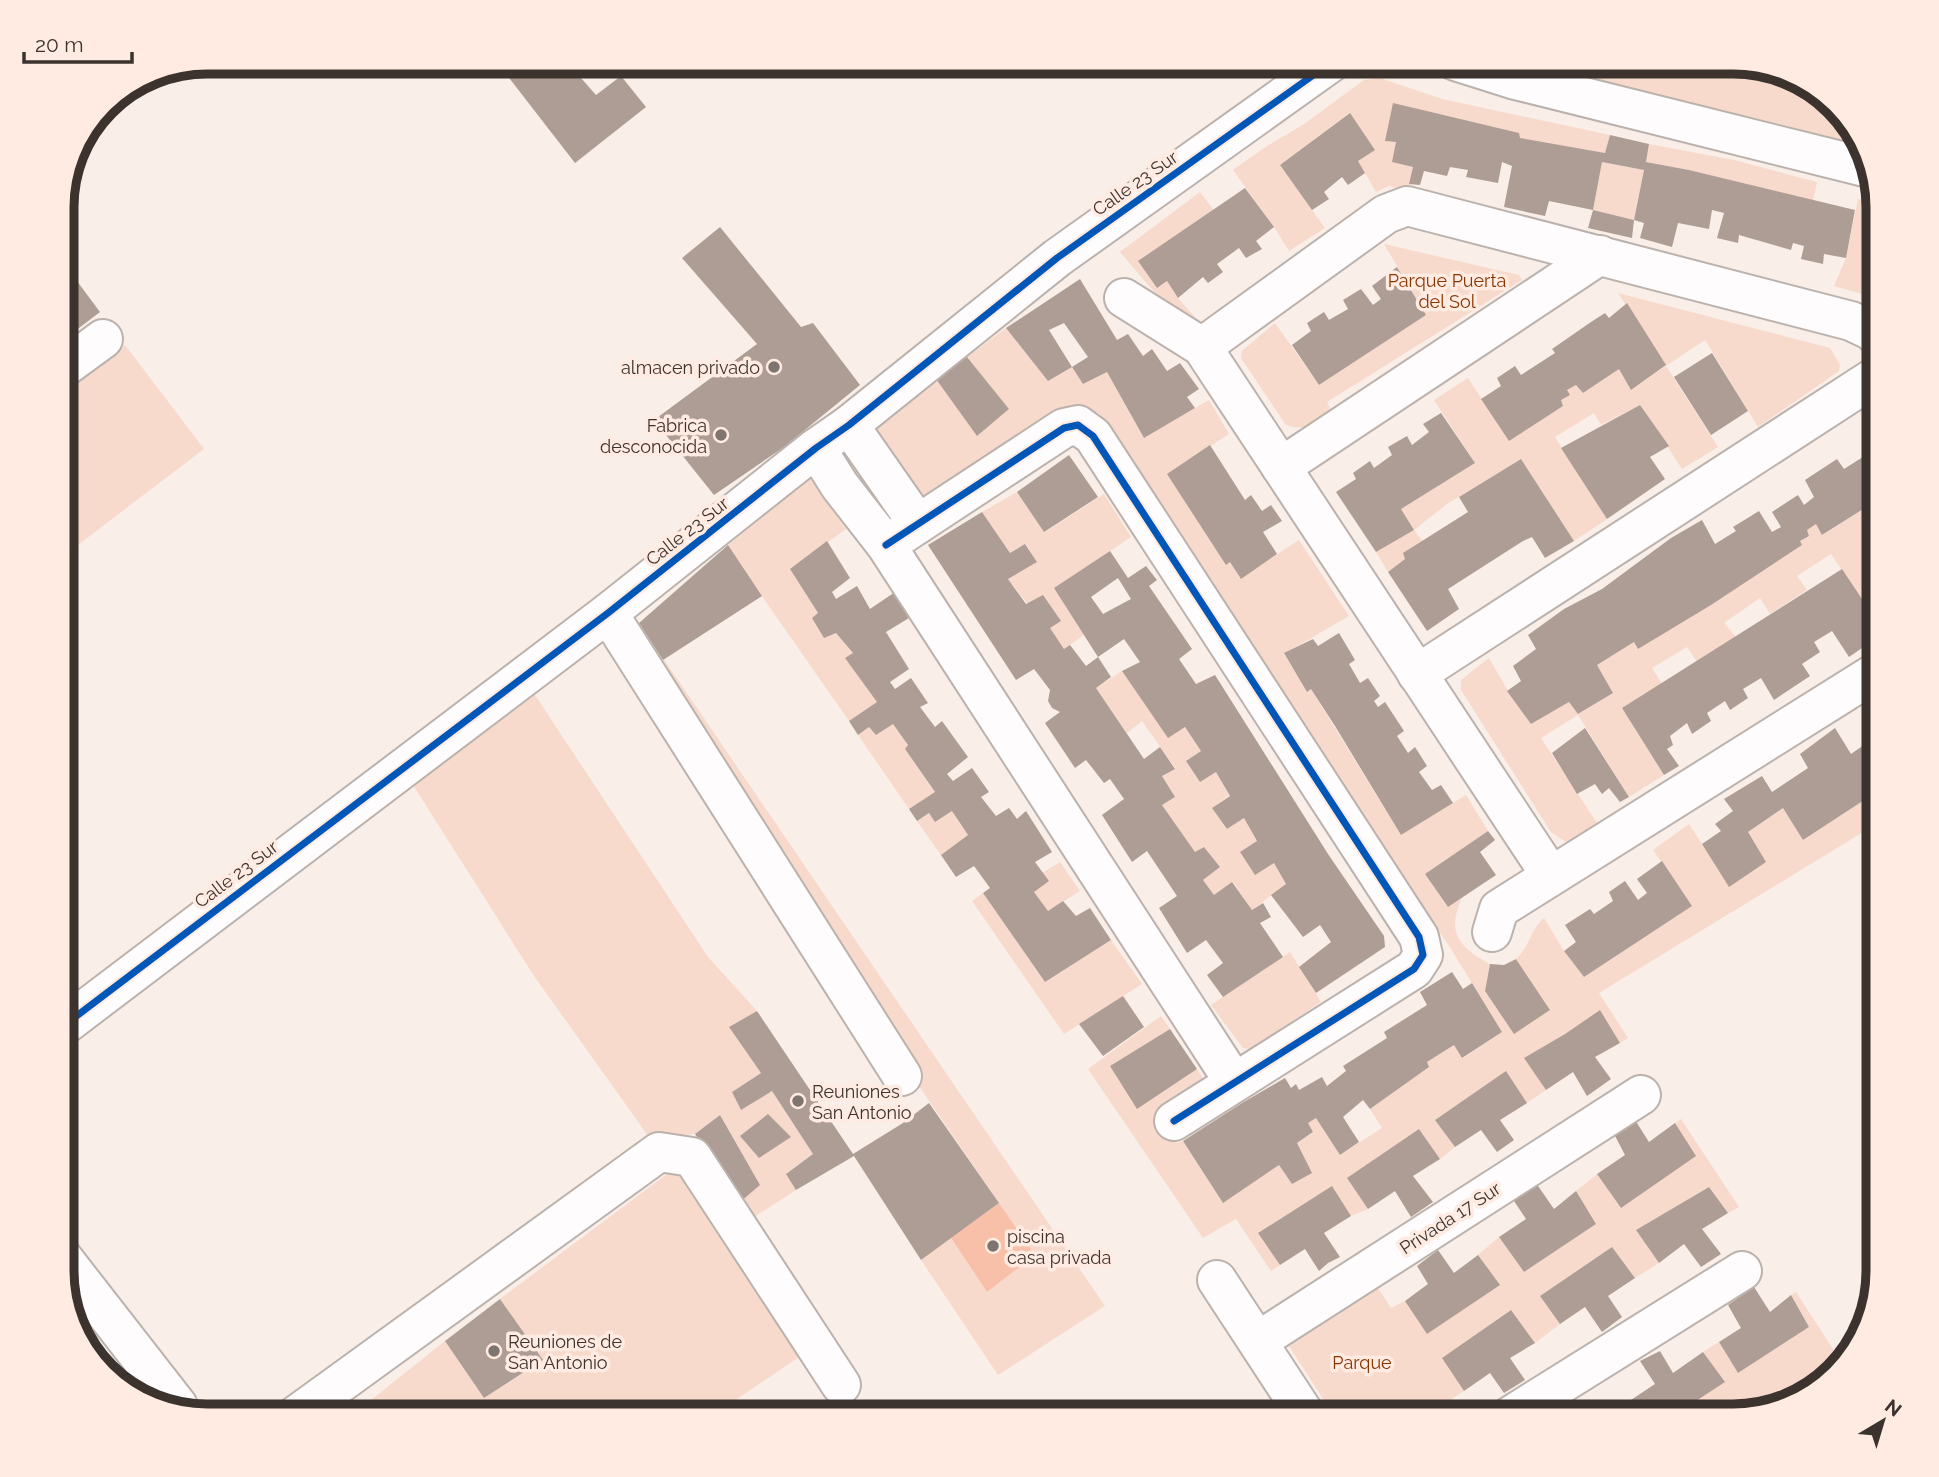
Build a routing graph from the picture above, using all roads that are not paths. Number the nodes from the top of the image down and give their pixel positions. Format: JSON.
{"nodes":[{"id":1,"x":1315,"y":74,"type":"edge"},
{"id":2,"x":1518,"y":74,"type":"edge"},
{"id":3,"x":1858,"y":165,"type":"edge"},
{"id":4,"x":1600,"y":256,"type":"junction"},
{"id":5,"x":1124,"y":298,"type":"dead end"},
{"id":6,"x":1866,"y":328,"type":"edge"},
{"id":7,"x":103,"y":339,"type":"dead end"},
{"id":8,"x":1202,"y":347,"type":"junction"},
{"id":9,"x":74,"y":360,"type":"edge"},
{"id":10,"x":1866,"y":384,"type":"edge"},
{"id":11,"x":849,"y":425,"type":"junction"},
{"id":12,"x":816,"y":448,"type":"junction"},
{"id":13,"x":1281,"y":467,"type":"junction"},
{"id":14,"x":918,"y":524,"type":"junction"},
{"id":15,"x":886,"y":545,"type":"junction"},
{"id":16,"x":608,"y":613,"type":"junction"},
{"id":17,"x":1418,"y":674,"type":"junction"},
{"id":18,"x":1866,"y":679,"type":"edge"},
{"id":19,"x":1551,"y":876,"type":"junction"},
{"id":20,"x":1492,"y":932,"type":"dead end"},
{"id":21,"x":74,"y":1018,"type":"edge"},
{"id":22,"x":902,"y":1076,"type":"dead end"},
{"id":23,"x":1234,"y":1082,"type":"junction"},
{"id":24,"x":1641,"y":1095,"type":"dead end"},
{"id":25,"x":1174,"y":1121,"type":"dead end"},
{"id":26,"x":1742,"y":1271,"type":"dead end"},
{"id":27,"x":74,"y":1272,"type":"edge"},
{"id":28,"x":1217,"y":1280,"type":"dead end"},
{"id":29,"x":1258,"y":1341,"type":"junction"},
{"id":30,"x":841,"y":1385,"type":"dead end"},
{"id":31,"x":172,"y":1398,"type":"edge"},
{"id":32,"x":312,"y":1404,"type":"edge"},
{"id":33,"x":1298,"y":1404,"type":"edge"},
{"id":34,"x":1529,"y":1404,"type":"edge"}],
"edges":[{"from":1,"to":11,"type":"street","name":"Calle 23 Sur"},
{"from":2,"to":3,"type":"street"},
{"from":4,"to":6,"type":"street"},
{"from":4,"to":8,"type":"street"},
{"from":4,"to":13,"type":"street"},
{"from":5,"to":8,"type":"street"},
{"from":7,"to":9,"type":"street"},
{"from":8,"to":13,"type":"street"},
{"from":10,"to":17,"type":"street"},
{"from":11,"to":12,"type":"street","name":"Calle 23 Sur"},
{"from":11,"to":14,"type":"street"},
{"from":12,"to":15,"type":"street"},
{"from":12,"to":16,"type":"street","name":"Calle 23 Sur"},
{"from":13,"to":17,"type":"street"},
{"from":14,"to":15,"type":"street"},
{"from":14,"to":23,"type":"street"},
{"from":15,"to":23,"type":"street"},
{"from":16,"to":21,"type":"street","name":"Calle 23 Sur"},
{"from":16,"to":22,"type":"street"},
{"from":17,"to":19,"type":"street"},
{"from":18,"to":19,"type":"street"},
{"from":19,"to":20,"type":"street"},
{"from":23,"to":25,"type":"street"},
{"from":24,"to":29,"type":"street","name":"Privada 17 Sur"},
{"from":26,"to":34,"type":"street"},
{"from":27,"to":31,"type":"street"},
{"from":28,"to":29,"type":"street"},
{"from":29,"to":33,"type":"street"},
{"from":30,"to":32,"type":"street"}]}
